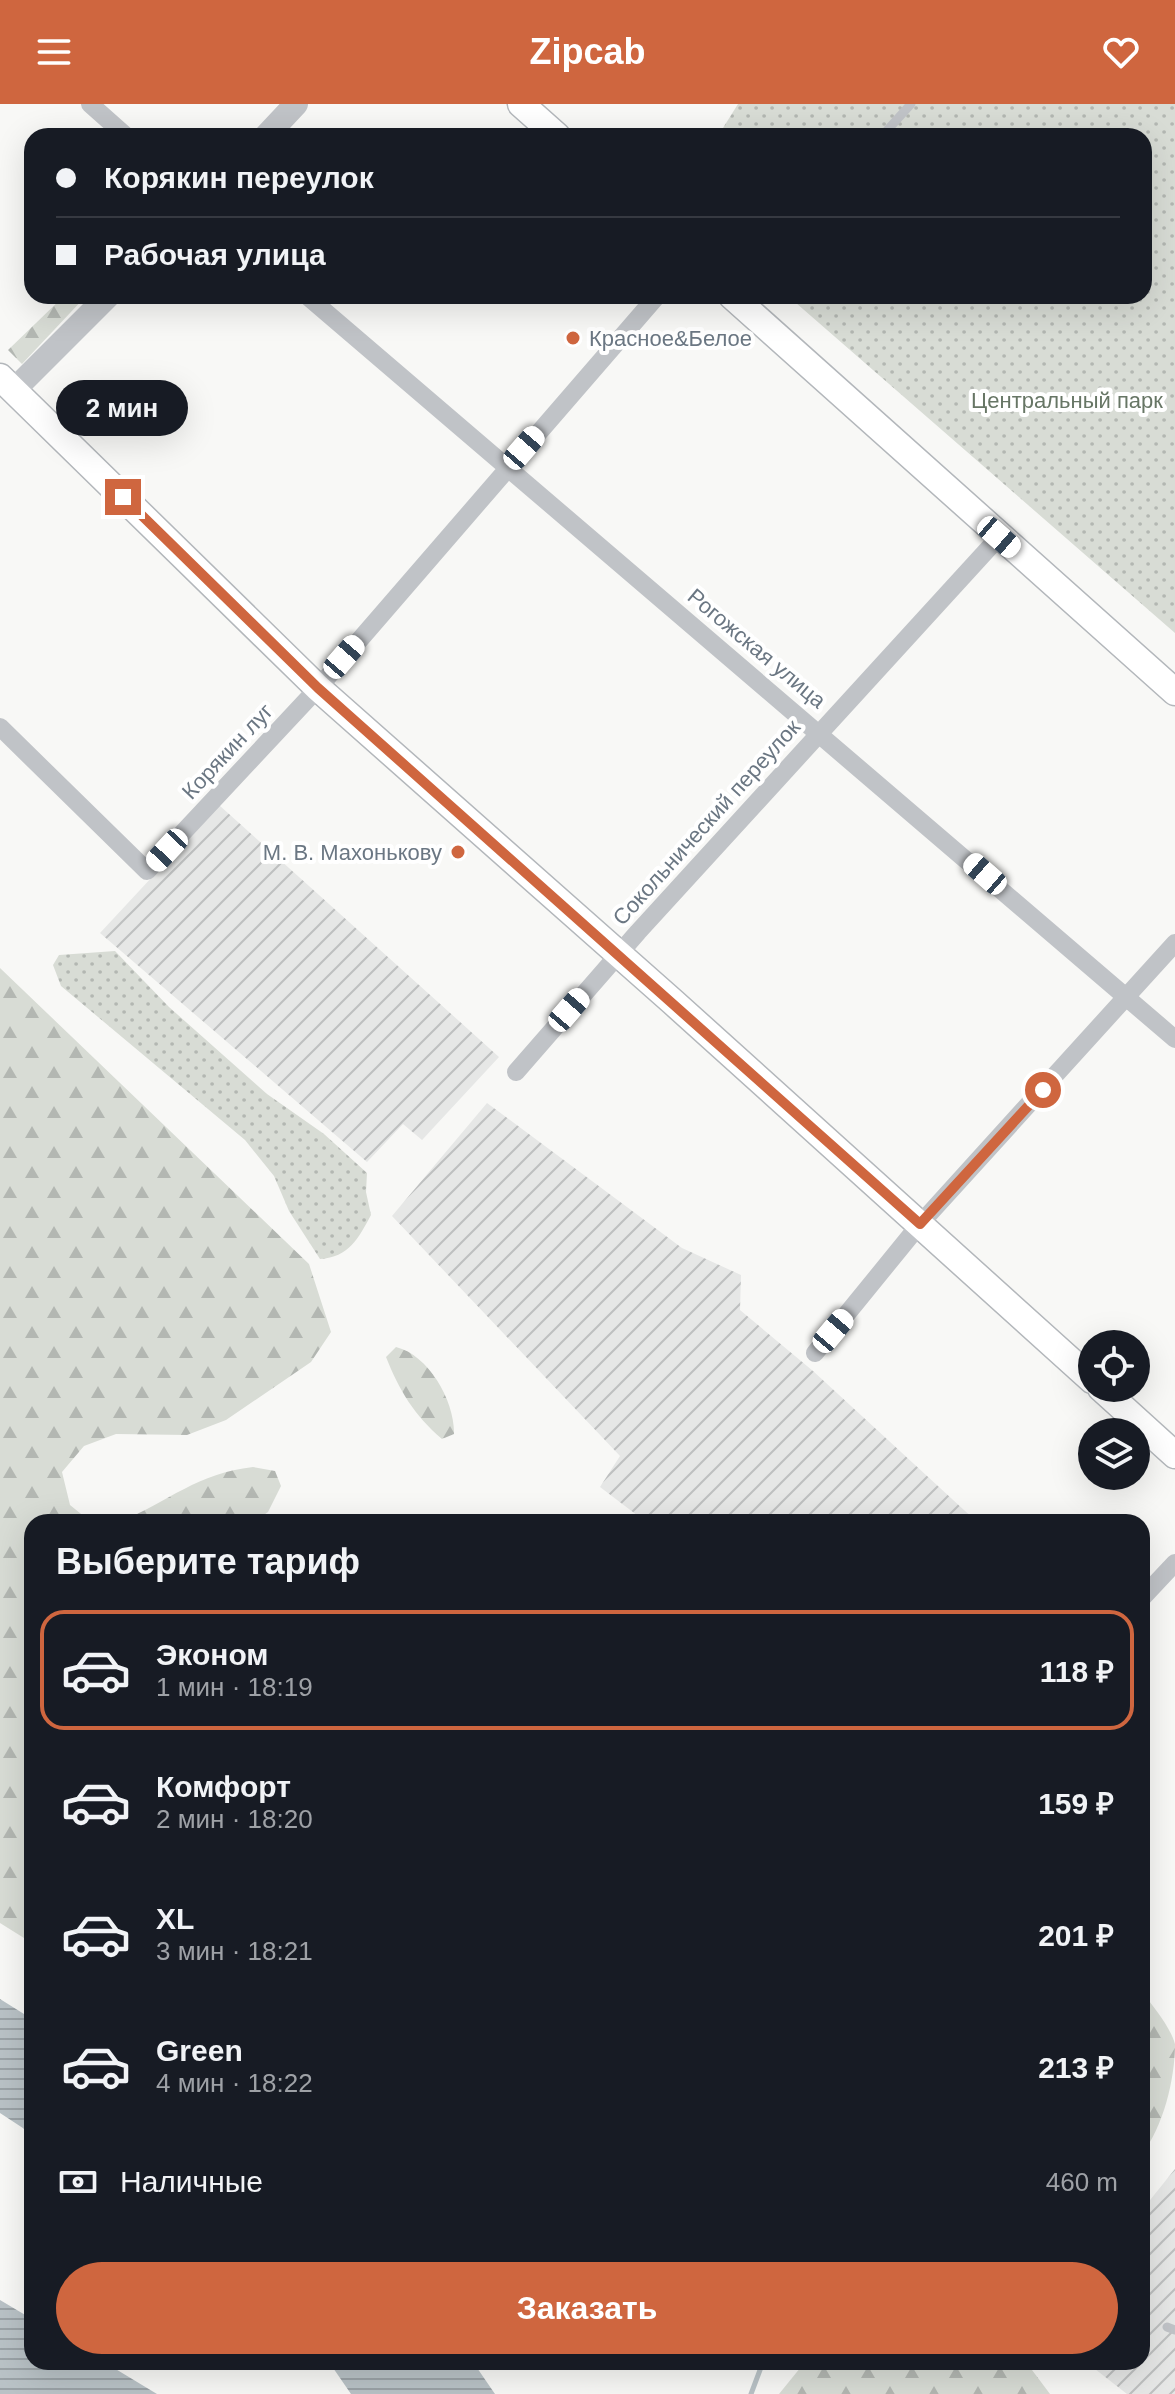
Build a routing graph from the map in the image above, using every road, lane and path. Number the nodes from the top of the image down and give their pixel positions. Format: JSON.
{"nodes":[{"id":1,"x":90,"y":104,"type":"edge"},
{"id":2,"x":296,"y":104,"type":"edge"},
{"id":3,"x":521,"y":104,"type":"edge"},
{"id":4,"x":911,"y":104,"type":"edge"},
{"id":5,"x":117,"y":128,"type":"edge"},
{"id":6,"x":274,"y":128,"type":"edge"},
{"id":7,"x":548,"y":128,"type":"edge"},
{"id":8,"x":889,"y":128,"type":"edge"},
{"id":9,"x":99,"y":304,"type":"edge"},
{"id":10,"x":316,"y":304,"type":"edge"},
{"id":11,"x":650,"y":304,"type":"edge"},
{"id":12,"x":741,"y":304,"type":"edge"},
{"id":13,"x":5,"y":391,"type":"edge"},
{"id":14,"x":505,"y":469,"type":"junction"},
{"id":15,"x":999,"y":537,"type":"junction"},
{"id":16,"x":318,"y":688,"type":"junction"},
{"id":17,"x":1175,"y":692,"type":"edge"},
{"id":18,"x":0,"y":727,"type":"edge"},
{"id":19,"x":820,"y":732,"type":"junction"},
{"id":20,"x":1175,"y":943,"type":"edge"},
{"id":21,"x":619,"y":953,"type":"junction"},
{"id":22,"x":1127,"y":996,"type":"junction"},
{"id":23,"x":1175,"y":1039,"type":"edge"},
{"id":24,"x":516,"y":1072,"type":"dead end"},
{"id":25,"x":920,"y":1224,"type":"junction"},
{"id":26,"x":815,"y":1353,"type":"dead end"},
{"id":27,"x":1078,"y":1367,"type":"edge"},
{"id":28,"x":1116,"y":1402,"type":"edge"},
{"id":29,"x":1175,"y":1455,"type":"edge"},
{"id":30,"x":1175,"y":1563,"type":"edge"},
{"id":31,"x":1150,"y":1590,"type":"edge"}],
"edges":[{"from":1,"to":5,"type":"street"},
{"from":2,"to":6,"type":"street"},
{"from":3,"to":7,"type":"main road"},
{"from":4,"to":8,"type":"lane"},
{"from":9,"to":13,"type":"street"},
{"from":10,"to":14,"type":"street","name":"Рогожская улица"},
{"from":11,"to":14,"type":"street"},
{"from":12,"to":15,"type":"main road"},
{"from":13,"to":16,"type":"main road"},
{"from":14,"to":16,"type":"street"},
{"from":14,"to":19,"type":"street","name":"Рогожская улица"},
{"from":15,"to":17,"type":"main road"},
{"from":15,"to":19,"type":"street","name":"Сокольнический переулок"},
{"from":16,"to":18,"type":"street","name":"Корякин луг"},
{"from":16,"to":21,"type":"main road"},
{"from":19,"to":21,"type":"street","name":"Сокольнический переулок"},
{"from":19,"to":22,"type":"street","name":"Рогожская улица"},
{"from":20,"to":22,"type":"street"},
{"from":21,"to":24,"type":"street","name":"Сокольнический переулок"},
{"from":21,"to":25,"type":"main road"},
{"from":22,"to":23,"type":"street","name":"Рогожская улица"},
{"from":22,"to":25,"type":"street"},
{"from":25,"to":26,"type":"street"},
{"from":25,"to":27,"type":"main road"},
{"from":28,"to":29,"type":"main road"},
{"from":30,"to":31,"type":"street"}]}
